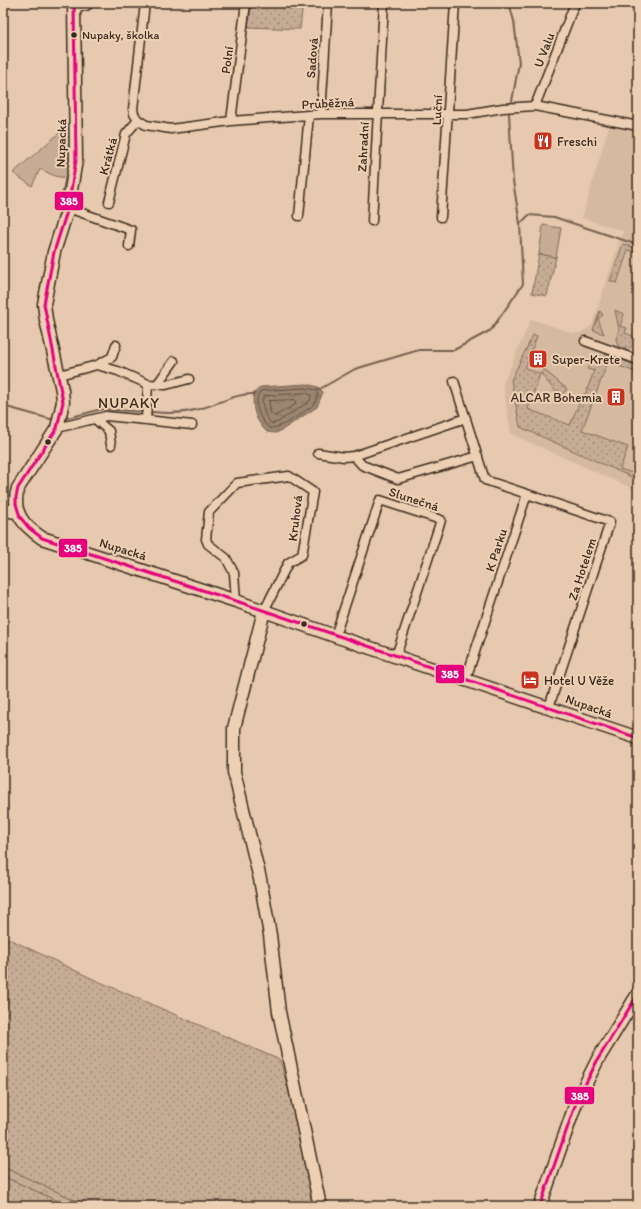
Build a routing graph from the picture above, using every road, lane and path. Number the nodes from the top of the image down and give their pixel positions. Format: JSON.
{"nodes":[{"id":1,"x":90,"y":3,"type":"edge"},
{"id":2,"x":145,"y":3,"type":"edge"},
{"id":3,"x":246,"y":3,"type":"edge"},
{"id":4,"x":328,"y":3,"type":"edge"},
{"id":5,"x":384,"y":3,"type":"edge"},
{"id":6,"x":455,"y":3,"type":"edge"},
{"id":7,"x":575,"y":3,"type":"edge"},
{"id":8,"x":74,"y":6,"type":"edge"},
{"id":9,"x":535,"y":106,"type":"junction"},
{"id":10,"x":376,"y":113,"type":"junction"},
{"id":11,"x":320,"y":114,"type":"junction"},
{"id":12,"x":449,"y":114,"type":"junction"},
{"id":13,"x":309,"y":115,"type":"junction"},
{"id":14,"x":138,"y":120,"type":"junction"},
{"id":15,"x":231,"y":121,"type":"junction"},
{"id":16,"x":638,"y":126,"type":"edge"},
{"id":17,"x":109,"y":202,"type":"dead end"},
{"id":18,"x":68,"y":208,"type":"junction"},
{"id":19,"x":299,"y":216,"type":"dead end"},
{"id":20,"x":441,"y":217,"type":"dead end"},
{"id":21,"x":372,"y":221,"type":"dead end"},
{"id":22,"x":129,"y":246,"type":"dead end"},
{"id":23,"x":585,"y":341,"type":"dead end"},
{"id":24,"x":116,"y":345,"type":"dead end"},
{"id":25,"x":638,"y":360,"type":"edge"},
{"id":26,"x":174,"y":361,"type":"dead end"},
{"id":27,"x":97,"y":365,"type":"junction"},
{"id":28,"x":59,"y":375,"type":"junction"},
{"id":29,"x":189,"y":378,"type":"dead end"},
{"id":30,"x":454,"y":381,"type":"dead end"},
{"id":31,"x":158,"y":383,"type":"junction"},
{"id":32,"x":148,"y":384,"type":"junction"},
{"id":33,"x":146,"y":418,"type":"junction"},
{"id":34,"x":466,"y":418,"type":"junction"},
{"id":35,"x":96,"y":419,"type":"junction"},
{"id":36,"x":59,"y":421,"type":"junction"},
{"id":37,"x":192,"y":425,"type":"dead end"},
{"id":38,"x":112,"y":445,"type":"dead end"},
{"id":39,"x":318,"y":453,"type":"dead end"},
{"id":40,"x":354,"y":456,"type":"junction"},
{"id":41,"x":478,"y":456,"type":"junction"},
{"id":42,"x":527,"y":494,"type":"junction"},
{"id":43,"x":3,"y":510,"type":"edge"},
{"id":44,"x":17,"y":512,"type":"junction"},
{"id":45,"x":236,"y":601,"type":"junction"},
{"id":46,"x":264,"y":610,"type":"junction"},
{"id":47,"x":335,"y":636,"type":"junction"},
{"id":48,"x":396,"y":656,"type":"junction"},
{"id":49,"x":466,"y":679,"type":"junction"},
{"id":50,"x":549,"y":707,"type":"junction"},
{"id":51,"x":638,"y":738,"type":"edge"},
{"id":52,"x":638,"y":994,"type":"edge"},
{"id":53,"x":320,"y":1206,"type":"edge"},
{"id":54,"x":540,"y":1206,"type":"edge"}],
"edges":[{"from":1,"to":8,"type":"street"},
{"from":2,"to":14,"type":"street"},
{"from":3,"to":15,"type":"street","name":"Polní"},
{"from":4,"to":11,"type":"street","name":"Sadová"},
{"from":5,"to":10,"type":"street","name":"Zahradní"},
{"from":6,"to":12,"type":"street","name":"Luční"},
{"from":7,"to":9,"type":"street","name":"U Valu"},
{"from":8,"to":18,"type":"street","name":"Nupacká"},
{"from":9,"to":12,"type":"street","name":"Průběžná"},
{"from":9,"to":16,"type":"street","name":"Průběžná"},
{"from":10,"to":11,"type":"street","name":"Průběžná"},
{"from":10,"to":12,"type":"street","name":"Průběžná"},
{"from":10,"to":21,"type":"street","name":"Zahradní"},
{"from":11,"to":13,"type":"street","name":"Průběžná"},
{"from":12,"to":20,"type":"street","name":"Luční"},
{"from":13,"to":15,"type":"street","name":"Průběžná"},
{"from":13,"to":19,"type":"street"},
{"from":14,"to":15,"type":"street","name":"Průběžná"},
{"from":14,"to":17,"type":"street","name":"Krátká"},
{"from":18,"to":22,"type":"street"},
{"from":18,"to":28,"type":"street","name":"Nupacká"},
{"from":23,"to":25,"type":"street"},
{"from":24,"to":27,"type":"street"},
{"from":26,"to":31,"type":"street"},
{"from":27,"to":28,"type":"street"},
{"from":27,"to":32,"type":"street"},
{"from":28,"to":36,"type":"street","name":"Nupacká"},
{"from":29,"to":31,"type":"street"},
{"from":30,"to":34,"type":"street"},
{"from":31,"to":32,"type":"street"},
{"from":32,"to":33,"type":"street"},
{"from":33,"to":35,"type":"street"},
{"from":33,"to":37,"type":"street"},
{"from":34,"to":40,"type":"street"},
{"from":34,"to":41,"type":"street"},
{"from":35,"to":36,"type":"street"},
{"from":35,"to":38,"type":"street"},
{"from":36,"to":44,"type":"street"},
{"from":39,"to":40,"type":"street"},
{"from":40,"to":41,"type":"street"},
{"from":41,"to":42,"type":"street"},
{"from":42,"to":49,"type":"street","name":"K Parku"},
{"from":42,"to":50,"type":"street","name":"Za Hotelem"},
{"from":43,"to":44,"type":"street"},
{"from":44,"to":45,"type":"street","name":"Nupacká"},
{"from":45,"to":46,"type":"street","name":"Nupacká"},
{"from":45,"to":46,"type":"street","name":"Kruhová"},
{"from":46,"to":47,"type":"street","name":"Nupacká"},
{"from":46,"to":53,"type":"street"},
{"from":47,"to":48,"type":"street","name":"Nupacká"},
{"from":47,"to":48,"type":"street","name":"Slunečná"},
{"from":48,"to":49,"type":"street","name":"Nupacká"},
{"from":49,"to":50,"type":"street","name":"Nupacká"},
{"from":50,"to":51,"type":"street","name":"Nupacká"},
{"from":52,"to":54,"type":"street"}]}
